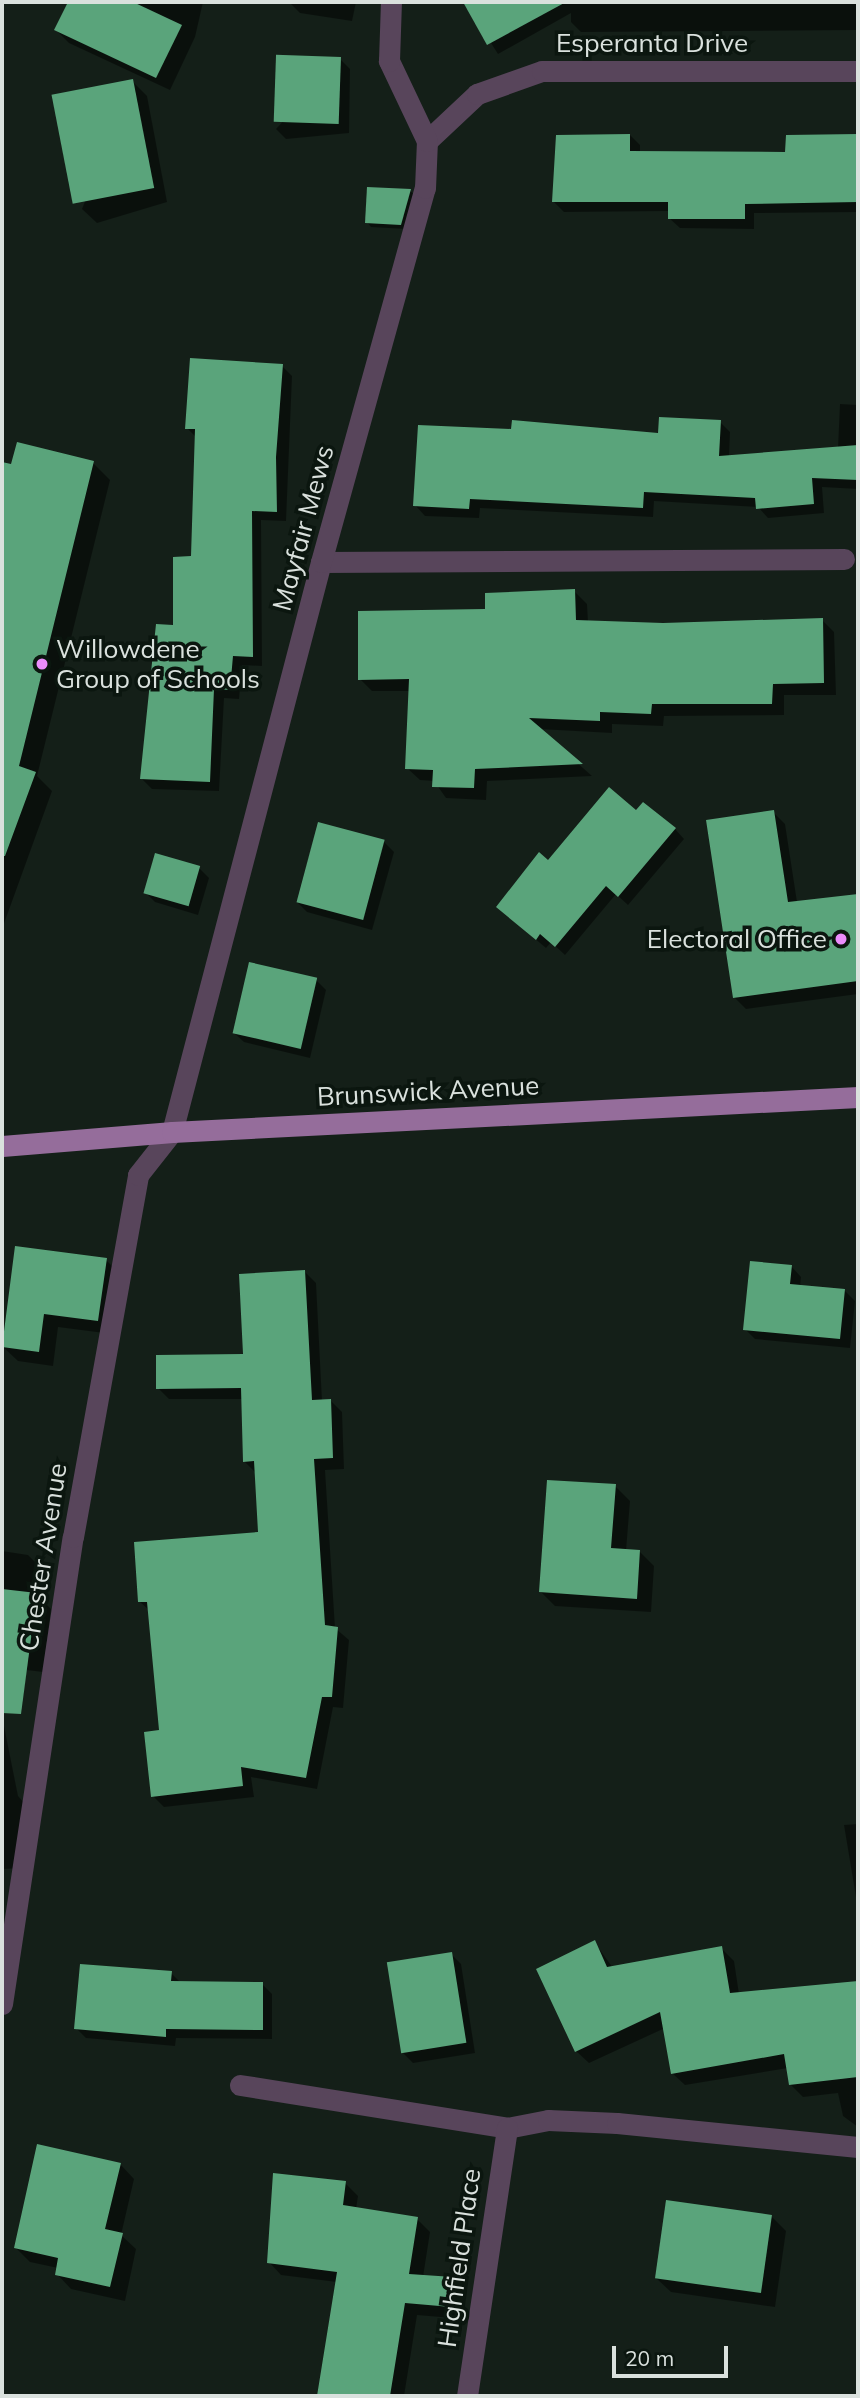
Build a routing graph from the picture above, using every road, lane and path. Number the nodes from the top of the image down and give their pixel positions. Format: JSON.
{"nodes":[{"id":1,"x":391,"y":2,"type":"edge"},
{"id":2,"x":858,"y":71,"type":"edge"},
{"id":3,"x":427,"y":141,"type":"junction"},
{"id":4,"x":844,"y":559,"type":"dead end"},
{"id":5,"x":321,"y":562,"type":"junction"},
{"id":6,"x":858,"y":1097,"type":"edge"},
{"id":7,"x":172,"y":1132,"type":"junction"},
{"id":8,"x":2,"y":1146,"type":"edge"},
{"id":9,"x":2,"y":2004,"type":"edge"},
{"id":10,"x":240,"y":2085,"type":"dead end"},
{"id":11,"x":506,"y":2128,"type":"junction"},
{"id":12,"x":858,"y":2147,"type":"edge"},
{"id":13,"x":467,"y":2396,"type":"edge"}],
"edges":[{"from":1,"to":3,"type":"street"},
{"from":2,"to":3,"type":"street","name":"Esperanta Drive"},
{"from":3,"to":5,"type":"street","name":"Mayfair Mews"},
{"from":4,"to":5,"type":"street"},
{"from":5,"to":7,"type":"street","name":"Mayfair Mews"},
{"from":6,"to":7,"type":"main road","name":"Brunswick Avenue"},
{"from":7,"to":8,"type":"main road","name":"Brunswick Avenue"},
{"from":7,"to":9,"type":"street","name":"Chester Avenue"},
{"from":10,"to":11,"type":"street"},
{"from":11,"to":12,"type":"street"},
{"from":11,"to":13,"type":"street","name":"Highfield Place"}]}
